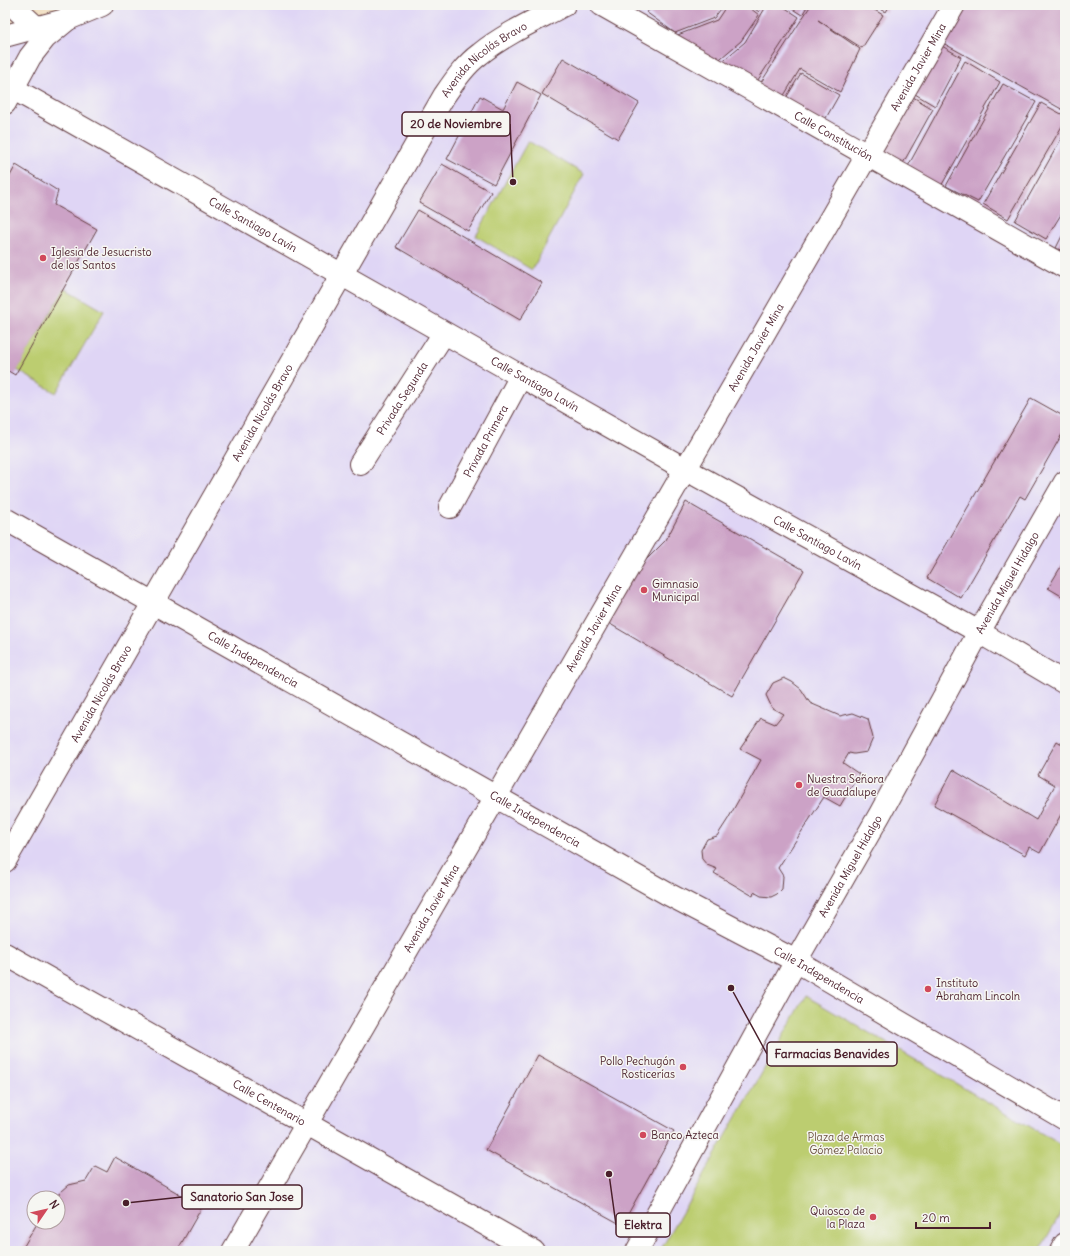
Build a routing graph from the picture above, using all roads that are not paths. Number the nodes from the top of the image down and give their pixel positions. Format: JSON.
{"nodes":[{"id":1,"x":12,"y":5,"type":"edge"},
{"id":2,"x":102,"y":5,"type":"edge"},
{"id":3,"x":564,"y":5,"type":"edge"},
{"id":4,"x":602,"y":5,"type":"edge"},
{"id":5,"x":954,"y":5,"type":"edge"},
{"id":6,"x":68,"y":19,"type":"junction"},
{"id":7,"x":36,"y":28,"type":"junction"},
{"id":8,"x":5,"y":36,"type":"edge"},
{"id":9,"x":8,"y":92,"type":"edge"},
{"id":10,"x":867,"y":155,"type":"junction"},
{"id":11,"x":1065,"y":267,"type":"edge"},
{"id":12,"x":340,"y":274,"type":"junction"},
{"id":13,"x":444,"y":333,"type":"junction"},
{"id":14,"x":521,"y":376,"type":"junction"},
{"id":15,"x":360,"y":464,"type":"dead end"},
{"id":16,"x":685,"y":469,"type":"junction"},
{"id":17,"x":1065,"y":482,"type":"edge"},
{"id":18,"x":450,"y":507,"type":"dead end"},
{"id":19,"x":5,"y":519,"type":"edge"},
{"id":20,"x":153,"y":602,"type":"junction"},
{"id":21,"x":979,"y":632,"type":"junction"},
{"id":22,"x":1065,"y":683,"type":"edge"},
{"id":23,"x":496,"y":796,"type":"junction"},
{"id":24,"x":5,"y":861,"type":"edge"},
{"id":25,"x":5,"y":954,"type":"edge"},
{"id":26,"x":796,"y":962,"type":"junction"},
{"id":27,"x":1065,"y":1120,"type":"edge"},
{"id":28,"x":306,"y":1124,"type":"junction"},
{"id":29,"x":1065,"y":1244,"type":"edge"},
{"id":30,"x":233,"y":1251,"type":"edge"},
{"id":31,"x":533,"y":1251,"type":"edge"},
{"id":32,"x":637,"y":1251,"type":"edge"},
{"id":33,"x":1061,"y":1251,"type":"edge"}],
"edges":[{"from":1,"to":7,"type":"street"},
{"from":2,"to":6,"type":"street"},
{"from":3,"to":12,"type":"street","name":"Avenida Nicolás Bravo"},
{"from":4,"to":10,"type":"street","name":"Calle Constitución"},
{"from":5,"to":10,"type":"street","name":"Avenida Javier Mina"},
{"from":6,"to":7,"type":"street"},
{"from":6,"to":9,"type":"street"},
{"from":7,"to":8,"type":"street"},
{"from":9,"to":12,"type":"street","name":"Calle Santiago Lavín"},
{"from":10,"to":11,"type":"street","name":"Calle Constitución"},
{"from":10,"to":16,"type":"street","name":"Avenida Javier Mina"},
{"from":12,"to":13,"type":"street","name":"Calle Santiago Lavín"},
{"from":12,"to":20,"type":"street","name":"Avenida Nicolás Bravo"},
{"from":13,"to":14,"type":"street","name":"Calle Santiago Lavín"},
{"from":13,"to":15,"type":"street","name":"Privada Segunda"},
{"from":14,"to":16,"type":"street","name":"Calle Santiago Lavín"},
{"from":14,"to":18,"type":"street","name":"Privada Primera"},
{"from":16,"to":21,"type":"street","name":"Calle Santiago Lavín"},
{"from":16,"to":23,"type":"street","name":"Avenida Javier Mina"},
{"from":17,"to":21,"type":"street","name":"Avenida Miguel Hidalgo"},
{"from":19,"to":20,"type":"street","name":"Calle Independencia"},
{"from":20,"to":23,"type":"street","name":"Calle Independencia"},
{"from":20,"to":24,"type":"street","name":"Avenida Nicolás Bravo"},
{"from":21,"to":22,"type":"street","name":"Calle Santiago Lavín"},
{"from":21,"to":26,"type":"street","name":"Avenida Miguel Hidalgo"},
{"from":23,"to":26,"type":"street","name":"Calle Independencia"},
{"from":23,"to":28,"type":"street","name":"Avenida Javier Mina"},
{"from":25,"to":28,"type":"street","name":"Calle Centenario"},
{"from":26,"to":27,"type":"street","name":"Calle Independencia"},
{"from":26,"to":32,"type":"street","name":"Avenida Miguel Hidalgo"},
{"from":28,"to":30,"type":"street","name":"Avenida Javier Mina"},
{"from":28,"to":31,"type":"street","name":"Calle Centenario"},
{"from":29,"to":33,"type":"street"}]}
